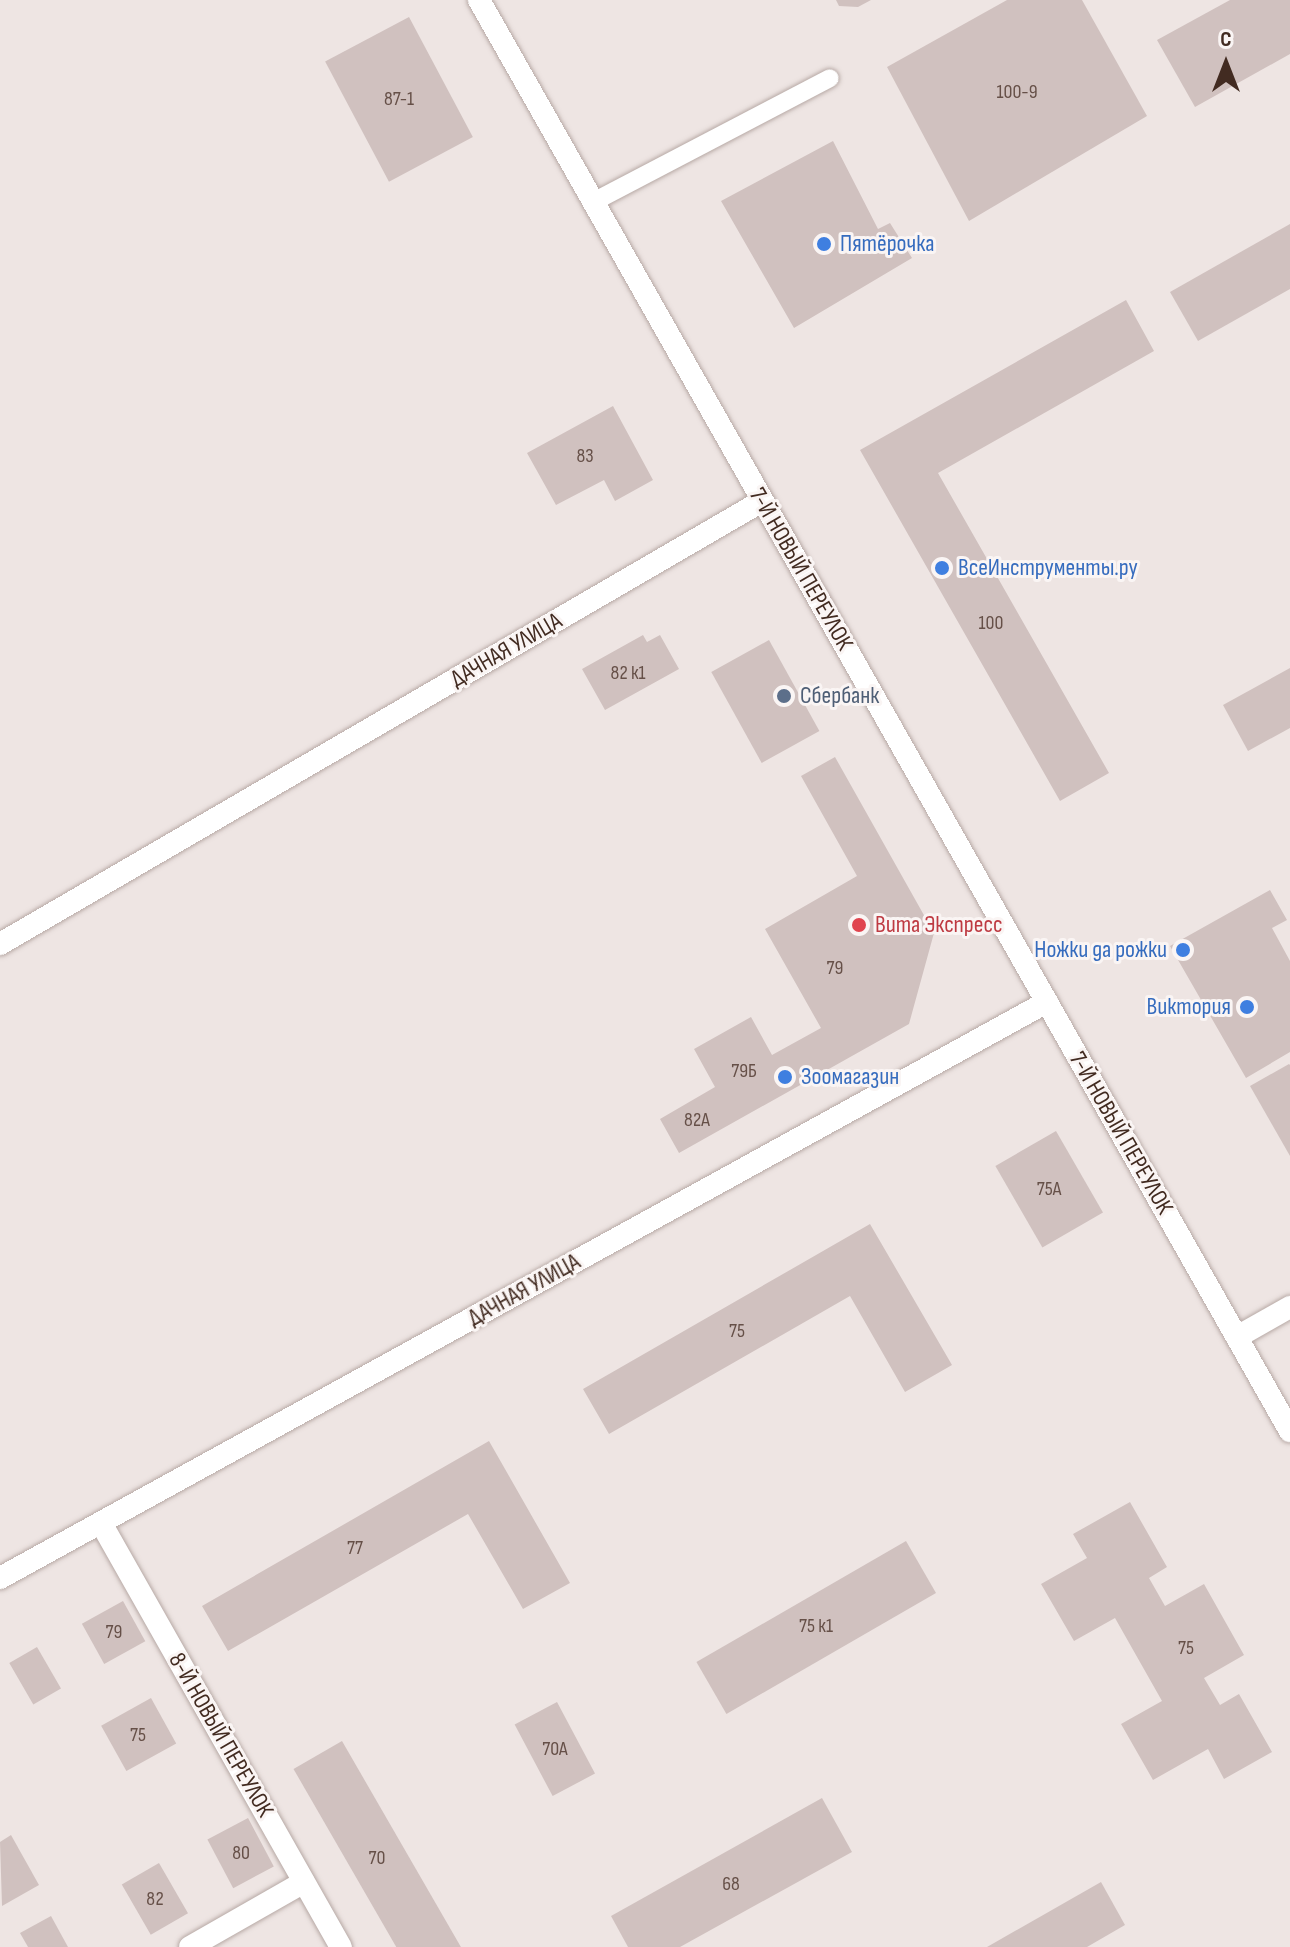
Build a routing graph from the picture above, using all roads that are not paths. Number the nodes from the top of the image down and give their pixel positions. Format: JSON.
{"nodes":[{"id":1,"x":479,"y":0,"type":"edge"},
{"id":2,"x":830,"y":78,"type":"dead end"},
{"id":3,"x":593,"y":202,"type":"junction"},
{"id":4,"x":762,"y":501,"type":"junction"},
{"id":5,"x":0,"y":944,"type":"edge"},
{"id":6,"x":1047,"y":1002,"type":"junction"},
{"id":7,"x":1290,"y":1307,"type":"edge"},
{"id":8,"x":1237,"y":1337,"type":"junction"},
{"id":9,"x":1290,"y":1431,"type":"edge"},
{"id":10,"x":101,"y":1523,"type":"junction"},
{"id":11,"x":0,"y":1578,"type":"edge"},
{"id":12,"x":304,"y":1882,"type":"junction"},
{"id":13,"x":190,"y":1947,"type":"edge"},
{"id":14,"x":341,"y":1947,"type":"edge"}],
"edges":[{"from":1,"to":3,"type":"street","name":"7-Й НОВЫЙ ПЕРЕУЛОК"},
{"from":2,"to":3,"type":"lane"},
{"from":3,"to":4,"type":"street","name":"7-Й НОВЫЙ ПЕРЕУЛОК"},
{"from":4,"to":5,"type":"street","name":"ДАЧНАЯ УЛИЦА"},
{"from":4,"to":6,"type":"street","name":"7-Й НОВЫЙ ПЕРЕУЛОК"},
{"from":6,"to":8,"type":"street","name":"7-Й НОВЫЙ ПЕРЕУЛОК"},
{"from":6,"to":10,"type":"street","name":"ДАЧНАЯ УЛИЦА"},
{"from":7,"to":8,"type":"street"},
{"from":8,"to":9,"type":"street","name":"7-Й НОВЫЙ ПЕРЕУЛОК"},
{"from":10,"to":11,"type":"street","name":"ДАЧНАЯ УЛИЦА"},
{"from":10,"to":12,"type":"street","name":"8-Й НОВЫЙ ПЕРЕУЛОК"},
{"from":12,"to":13,"type":"street"},
{"from":12,"to":14,"type":"street","name":"8-Й НОВЫЙ ПЕРЕУЛОК"}]}
